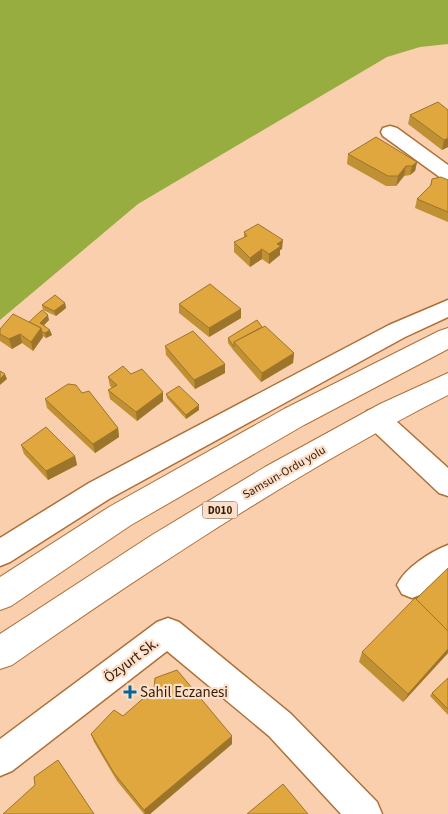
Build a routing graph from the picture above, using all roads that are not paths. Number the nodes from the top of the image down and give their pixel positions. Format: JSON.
{"nodes":[{"id":1,"x":390,"y":132,"type":"dead end"},
{"id":2,"x":448,"y":174,"type":"edge"},
{"id":3,"x":448,"y":308,"type":"edge"},
{"id":4,"x":448,"y":338,"type":"edge"},
{"id":5,"x":448,"y":382,"type":"edge"},
{"id":6,"x":376,"y":418,"type":"junction"},
{"id":7,"x":448,"y":485,"type":"edge"},
{"id":8,"x":0,"y":553,"type":"edge"},
{"id":9,"x":448,"y":558,"type":"edge"},
{"id":10,"x":412,"y":585,"type":"dead end"},
{"id":11,"x":0,"y":595,"type":"edge"},
{"id":12,"x":0,"y":653,"type":"edge"},
{"id":13,"x":0,"y":759,"type":"edge"},
{"id":14,"x":365,"y":814,"type":"edge"}],
"edges":[{"from":1,"to":2,"type":"street"},
{"from":3,"to":8,"type":"street"},
{"from":4,"to":11,"type":"highway"},
{"from":5,"to":6,"type":"highway","name":"Samsun-Ordu yolu","number":"D010"},
{"from":6,"to":7,"type":"street"},
{"from":6,"to":12,"type":"highway","name":"Samsun-Ordu yolu","number":"D010"},
{"from":9,"to":10,"type":"street"},
{"from":13,"to":14,"type":"street","name":"Özyurt Sk."}]}
